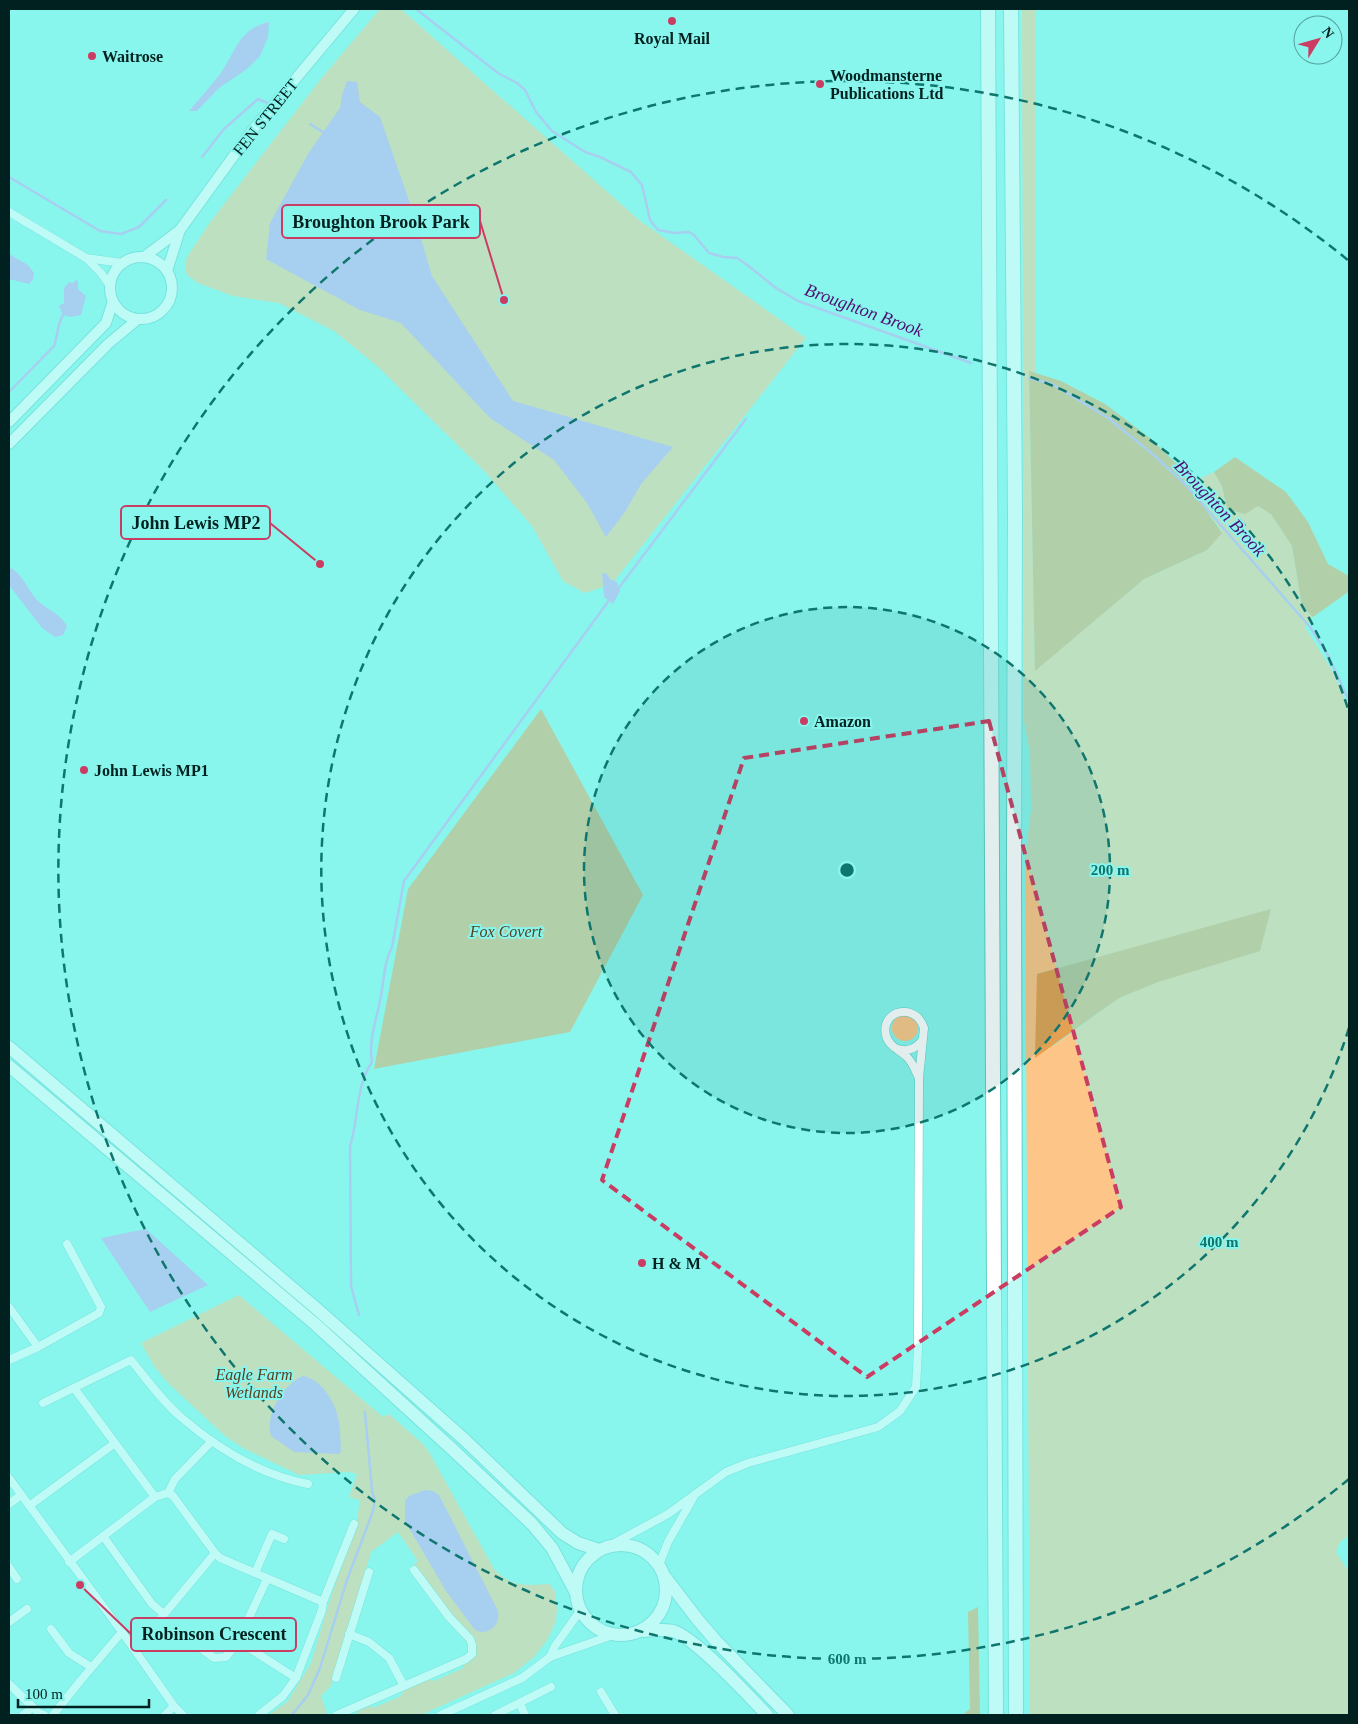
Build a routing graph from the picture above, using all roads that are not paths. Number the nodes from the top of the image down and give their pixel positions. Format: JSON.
{"nodes":[{"id":1,"x":354,"y":9,"type":"edge"},
{"id":2,"x":988,"y":9,"type":"edge"},
{"id":3,"x":1011,"y":9,"type":"edge"},
{"id":4,"x":9,"y":212,"type":"edge"},
{"id":5,"x":180,"y":230,"type":"junction"},
{"id":6,"x":144,"y":257,"type":"junction"},
{"id":7,"x":86,"y":258,"type":"junction"},
{"id":8,"x":122,"y":264,"type":"junction"},
{"id":9,"x":167,"y":271,"type":"junction"},
{"id":10,"x":110,"y":286,"type":"junction"},
{"id":11,"x":112,"y":301,"type":"junction"},
{"id":12,"x":138,"y":319,"type":"junction"},
{"id":13,"x":9,"y":422,"type":"edge"},
{"id":14,"x":9,"y":444,"type":"edge"},
{"id":15,"x":922,"y":1041,"type":"junction"},
{"id":16,"x":9,"y":1047,"type":"edge"},
{"id":17,"x":898,"y":1049,"type":"junction"},
{"id":18,"x":9,"y":1066,"type":"edge"},
{"id":19,"x":919,"y":1078,"type":"junction"},
{"id":20,"x":67,"y":1244,"type":"dead end"},
{"id":21,"x":9,"y":1307,"type":"edge"},
{"id":22,"x":38,"y":1347,"type":"junction"},
{"id":23,"x":9,"y":1360,"type":"edge"},
{"id":24,"x":74,"y":1388,"type":"junction"},
{"id":25,"x":43,"y":1403,"type":"dead end"},
{"id":26,"x":212,"y":1441,"type":"junction"},
{"id":27,"x":115,"y":1443,"type":"junction"},
{"id":28,"x":9,"y":1478,"type":"edge"},
{"id":29,"x":308,"y":1484,"type":"dead end"},
{"id":30,"x":168,"y":1493,"type":"junction"},
{"id":31,"x":21,"y":1495,"type":"junction"},
{"id":32,"x":694,"y":1496,"type":"junction"},
{"id":33,"x":155,"y":1498,"type":"junction"},
{"id":34,"x":9,"y":1504,"type":"edge"},
{"id":35,"x":29,"y":1506,"type":"junction"},
{"id":36,"x":354,"y":1524,"type":"dead end"},
{"id":37,"x":103,"y":1536,"type":"junction"},
{"id":38,"x":284,"y":1539,"type":"dead end"},
{"id":39,"x":604,"y":1548,"type":"junction"},
{"id":40,"x":215,"y":1553,"type":"junction"},
{"id":41,"x":69,"y":1562,"type":"junction"},
{"id":42,"x":9,"y":1567,"type":"edge"},
{"id":43,"x":414,"y":1570,"type":"dead end"},
{"id":44,"x":661,"y":1570,"type":"junction"},
{"id":45,"x":369,"y":1572,"type":"dead end"},
{"id":46,"x":255,"y":1573,"type":"junction"},
{"id":47,"x":267,"y":1578,"type":"junction"},
{"id":48,"x":18,"y":1579,"type":"dead end"},
{"id":49,"x":575,"y":1591,"type":"junction"},
{"id":50,"x":323,"y":1602,"type":"junction"},
{"id":51,"x":27,"y":1609,"type":"dead end"},
{"id":52,"x":580,"y":1611,"type":"junction"},
{"id":53,"x":162,"y":1616,"type":"junction"},
{"id":54,"x":9,"y":1622,"type":"edge"},
{"id":55,"x":51,"y":1628,"type":"dead end"},
{"id":56,"x":641,"y":1631,"type":"junction"},
{"id":57,"x":122,"y":1632,"type":"junction"},
{"id":58,"x":349,"y":1634,"type":"junction"},
{"id":59,"x":613,"y":1635,"type":"junction"},
{"id":60,"x":238,"y":1641,"type":"junction"},
{"id":61,"x":133,"y":1648,"type":"junction"},
{"id":62,"x":550,"y":1657,"type":"junction"},
{"id":63,"x":92,"y":1668,"type":"junction"},
{"id":64,"x":296,"y":1678,"type":"junction"},
{"id":65,"x":336,"y":1678,"type":"dead end"},
{"id":66,"x":9,"y":1684,"type":"edge"},
{"id":67,"x":404,"y":1686,"type":"junction"},
{"id":68,"x":551,"y":1688,"type":"dead end"},
{"id":69,"x":601,"y":1692,"type":"dead end"},
{"id":70,"x":520,"y":1704,"type":"junction"},
{"id":71,"x":174,"y":1706,"type":"junction"},
{"id":72,"x":32,"y":1707,"type":"junction"},
{"id":73,"x":23,"y":1715,"type":"edge"},
{"id":74,"x":44,"y":1715,"type":"edge"},
{"id":75,"x":54,"y":1715,"type":"edge"},
{"id":76,"x":165,"y":1715,"type":"edge"},
{"id":77,"x":183,"y":1715,"type":"edge"},
{"id":78,"x":259,"y":1715,"type":"edge"},
{"id":79,"x":337,"y":1715,"type":"edge"},
{"id":80,"x":441,"y":1715,"type":"edge"},
{"id":81,"x":495,"y":1715,"type":"edge"},
{"id":82,"x":525,"y":1715,"type":"edge"},
{"id":83,"x":615,"y":1715,"type":"edge"},
{"id":84,"x":767,"y":1715,"type":"edge"},
{"id":85,"x":788,"y":1715,"type":"edge"},
{"id":86,"x":996,"y":1715,"type":"edge"},
{"id":87,"x":1016,"y":1715,"type":"edge"}],
"edges":[{"from":1,"to":5,"type":"street","name":"FEN STREET"},
{"from":2,"to":86,"type":"highway"},
{"from":3,"to":87,"type":"highway"},
{"from":4,"to":7,"type":"street"},
{"from":5,"to":6,"type":"street","name":"FEN STREET"},
{"from":5,"to":9,"type":"street","name":"FEN STREET"},
{"from":6,"to":8,"type":"street"},
{"from":6,"to":9,"type":"street"},
{"from":7,"to":8,"type":"street"},
{"from":7,"to":10,"type":"street"},
{"from":8,"to":10,"type":"street"},
{"from":9,"to":12,"type":"street"},
{"from":10,"to":11,"type":"street"},
{"from":11,"to":12,"type":"street"},
{"from":11,"to":13,"type":"street"},
{"from":12,"to":14,"type":"street"},
{"from":15,"to":17,"type":"street"},
{"from":15,"to":17,"type":"street"},
{"from":15,"to":19,"type":"street"},
{"from":16,"to":39,"type":"highway"},
{"from":17,"to":19,"type":"street"},
{"from":18,"to":49,"type":"highway"},
{"from":19,"to":32,"type":"street"},
{"from":20,"to":22,"type":"street"},
{"from":21,"to":22,"type":"street"},
{"from":22,"to":23,"type":"street"},
{"from":24,"to":25,"type":"street"},
{"from":24,"to":26,"type":"street"},
{"from":24,"to":27,"type":"street"},
{"from":26,"to":29,"type":"street"},
{"from":26,"to":30,"type":"street"},
{"from":27,"to":33,"type":"street"},
{"from":27,"to":35,"type":"street"},
{"from":28,"to":31,"type":"street"},
{"from":30,"to":33,"type":"street"},
{"from":30,"to":40,"type":"street"},
{"from":31,"to":34,"type":"street"},
{"from":31,"to":35,"type":"street"},
{"from":32,"to":39,"type":"street"},
{"from":32,"to":44,"type":"street"},
{"from":33,"to":37,"type":"street"},
{"from":35,"to":41,"type":"street"},
{"from":36,"to":50,"type":"street"},
{"from":37,"to":41,"type":"street"},
{"from":37,"to":53,"type":"street"},
{"from":38,"to":46,"type":"street"},
{"from":39,"to":44,"type":"highway"},
{"from":39,"to":49,"type":"highway"},
{"from":40,"to":46,"type":"street"},
{"from":40,"to":53,"type":"street"},
{"from":41,"to":57,"type":"street"},
{"from":42,"to":48,"type":"street"},
{"from":43,"to":67,"type":"street"},
{"from":44,"to":56,"type":"highway"},
{"from":44,"to":85,"type":"highway"},
{"from":45,"to":58,"type":"street"},
{"from":46,"to":47,"type":"street"},
{"from":47,"to":50,"type":"street"},
{"from":47,"to":60,"type":"street"},
{"from":49,"to":52,"type":"highway"},
{"from":50,"to":64,"type":"street"},
{"from":51,"to":54,"type":"street"},
{"from":52,"to":59,"type":"highway"},
{"from":52,"to":62,"type":"street"},
{"from":53,"to":60,"type":"street"},
{"from":53,"to":61,"type":"street"},
{"from":55,"to":63,"type":"street"},
{"from":56,"to":59,"type":"highway"},
{"from":56,"to":84,"type":"highway"},
{"from":57,"to":61,"type":"street"},
{"from":57,"to":63,"type":"street"},
{"from":58,"to":65,"type":"street"},
{"from":58,"to":67,"type":"street"},
{"from":59,"to":62,"type":"street"},
{"from":60,"to":64,"type":"street"},
{"from":61,"to":71,"type":"street"},
{"from":62,"to":80,"type":"street"},
{"from":63,"to":75,"type":"street"},
{"from":64,"to":78,"type":"street"},
{"from":66,"to":72,"type":"street"},
{"from":67,"to":79,"type":"street"},
{"from":68,"to":70,"type":"street"},
{"from":69,"to":83,"type":"street"},
{"from":70,"to":81,"type":"street"},
{"from":70,"to":82,"type":"street"},
{"from":71,"to":76,"type":"street"},
{"from":71,"to":77,"type":"street"},
{"from":72,"to":73,"type":"street"},
{"from":72,"to":74,"type":"street"}]}
